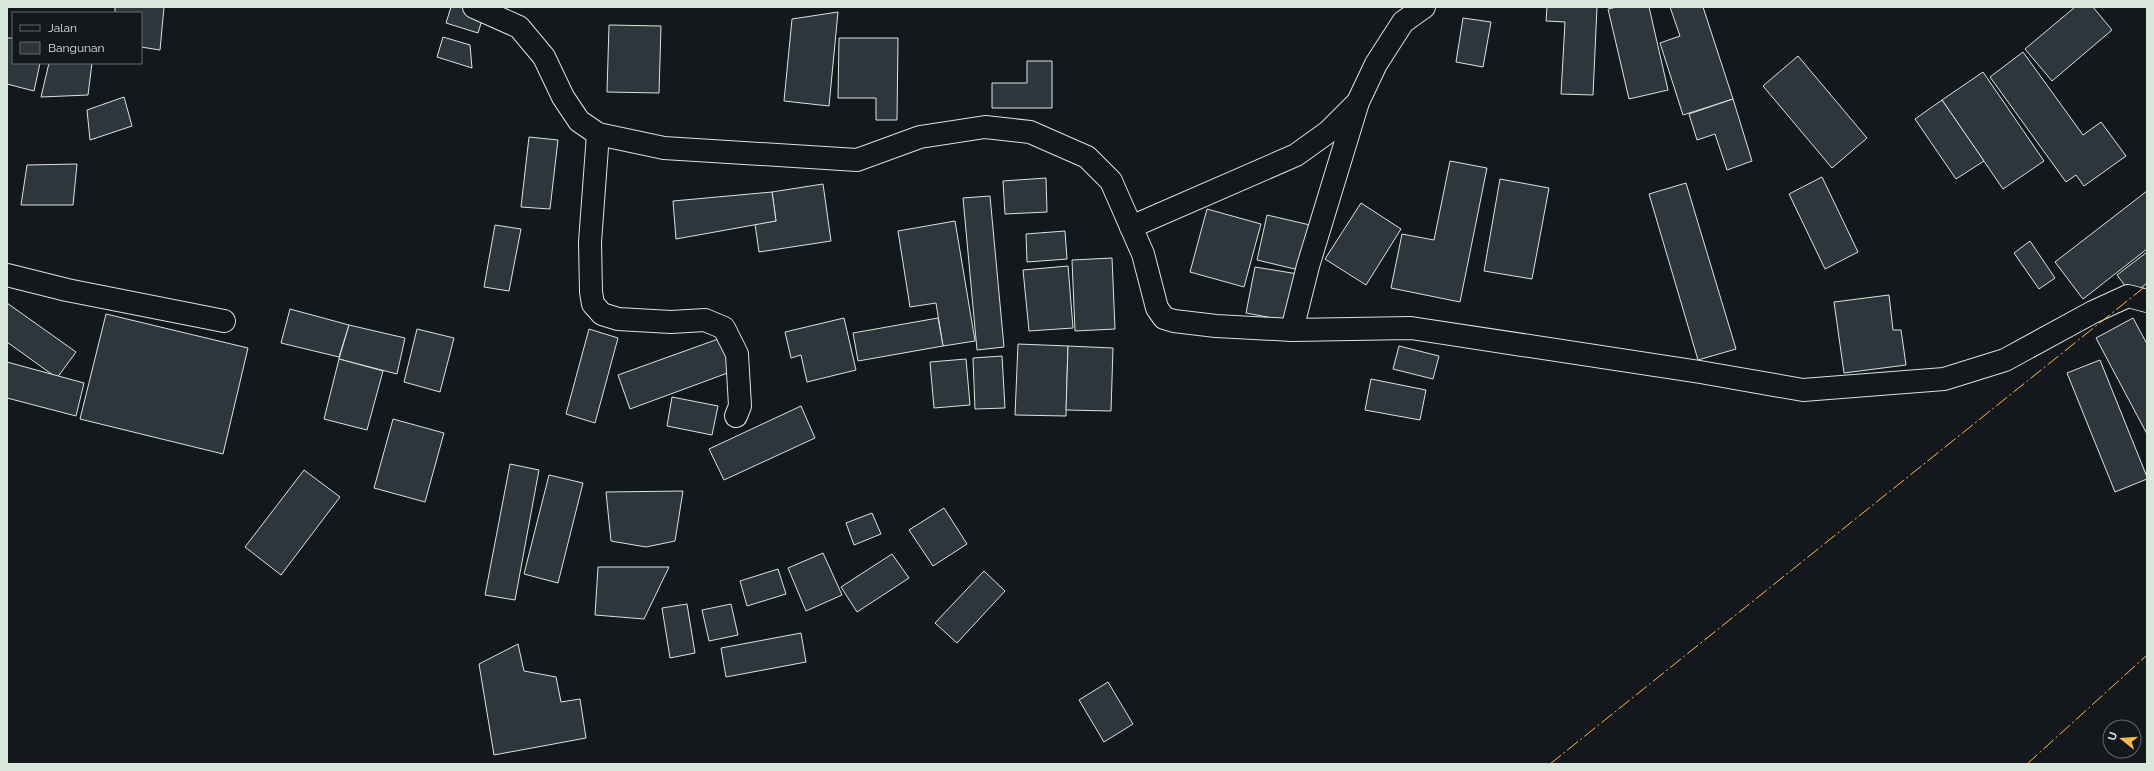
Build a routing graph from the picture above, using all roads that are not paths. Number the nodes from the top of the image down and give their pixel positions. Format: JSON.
{"nodes":[{"id":1,"x":474,"y":7,"type":"edge"},
{"id":2,"x":1424,"y":7,"type":"edge"},
{"id":3,"x":1358,"y":102,"type":"junction"},
{"id":4,"x":598,"y":134,"type":"junction"},
{"id":5,"x":1131,"y":227,"type":"junction"},
{"id":6,"x":7,"y":276,"type":"edge"},
{"id":7,"x":2147,"y":301,"type":"edge"},
{"id":8,"x":224,"y":320,"type":"dead end"},
{"id":9,"x":1292,"y":330,"type":"junction"},
{"id":10,"x":736,"y":416,"type":"dead end"}],
"edges":[{"from":1,"to":4,"type":"street"},
{"from":2,"to":3,"type":"street"},
{"from":3,"to":5,"type":"street"},
{"from":3,"to":9,"type":"street"},
{"from":4,"to":5,"type":"street"},
{"from":4,"to":10,"type":"street"},
{"from":5,"to":9,"type":"street"},
{"from":6,"to":8,"type":"street"},
{"from":7,"to":9,"type":"street"}]}
